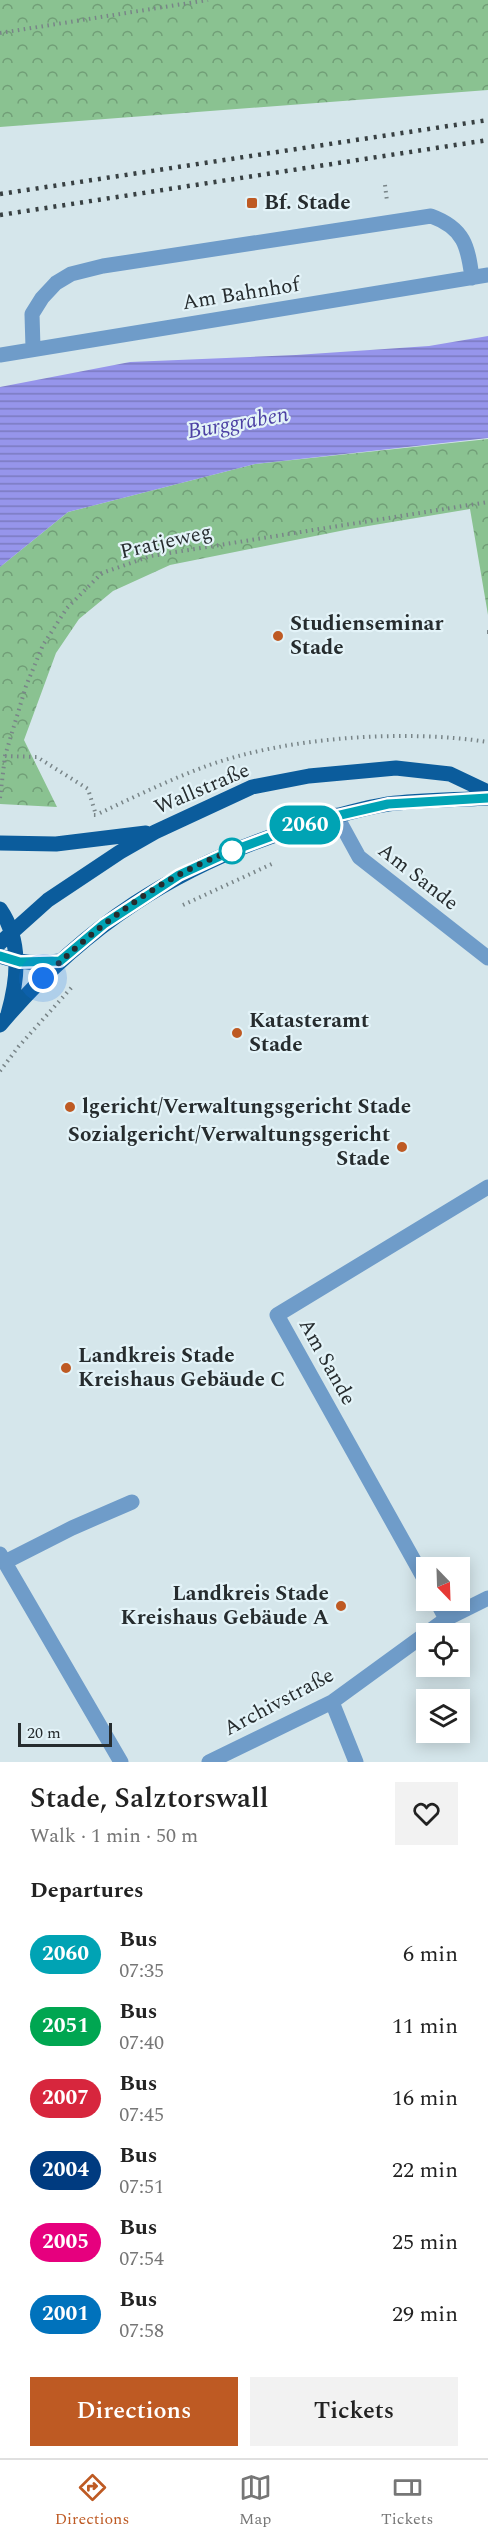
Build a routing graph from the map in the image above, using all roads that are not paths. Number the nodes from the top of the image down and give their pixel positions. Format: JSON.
{"nodes":[{"id":1,"x":488,"y":275,"type":"edge"},
{"id":2,"x":472,"y":278,"type":"junction"},
{"id":3,"x":33,"y":348,"type":"junction"},
{"id":4,"x":0,"y":355,"type":"edge"},
{"id":5,"x":488,"y":792,"type":"edge"},
{"id":6,"x":488,"y":798,"type":"edge"},
{"id":7,"x":336,"y":816,"type":"junction"},
{"id":8,"x":155,"y":832,"type":"junction"},
{"id":9,"x":7,"y":844,"type":"edge"},
{"id":10,"x":0,"y":909,"type":"edge"},
{"id":11,"x":11,"y":931,"type":"junction"},
{"id":12,"x":0,"y":943,"type":"edge"},
{"id":13,"x":0,"y":956,"type":"edge"},
{"id":14,"x":488,"y":958,"type":"edge"},
{"id":15,"x":17,"y":961,"type":"junction"},
{"id":16,"x":60,"y":961,"type":"junction"},
{"id":17,"x":4,"y":1021,"type":"edge"},
{"id":18,"x":488,"y":1187,"type":"edge"},
{"id":19,"x":132,"y":1502,"type":"dead end"},
{"id":20,"x":2,"y":1558,"type":"edge"},
{"id":21,"x":416,"y":1564,"type":"edge"},
{"id":22,"x":488,"y":1598,"type":"edge"},
{"id":23,"x":442,"y":1611,"type":"edge"},
{"id":24,"x":446,"y":1619,"type":"junction"},
{"id":25,"x":332,"y":1702,"type":"junction"},
{"id":26,"x":121,"y":1762,"type":"edge"},
{"id":27,"x":209,"y":1762,"type":"edge"},
{"id":28,"x":356,"y":1762,"type":"edge"}],
"edges":[{"from":1,"to":2,"type":"street","name":"Am Bahnhof"},
{"from":2,"to":3,"type":"street","name":"Am Bahnhof"},
{"from":2,"to":3,"type":"street"},
{"from":3,"to":4,"type":"street","name":"Am Bahnhof"},
{"from":5,"to":8,"type":"main road","name":"Wallstraße"},
{"from":6,"to":7,"type":"main road"},
{"from":7,"to":14,"type":"street","name":"Am Sande"},
{"from":7,"to":16,"type":"main road"},
{"from":8,"to":9,"type":"main road"},
{"from":8,"to":11,"type":"main road","name":"Wallstraße"},
{"from":10,"to":11,"type":"main road"},
{"from":11,"to":12,"type":"main road","name":"Wallstraße"},
{"from":11,"to":15,"type":"main road"},
{"from":13,"to":15,"type":"main road"},
{"from":15,"to":16,"type":"main road"},
{"from":15,"to":17,"type":"main road"},
{"from":16,"to":17,"type":"main road"},
{"from":18,"to":21,"type":"street","name":"Am Sande"},
{"from":19,"to":20,"type":"street"},
{"from":20,"to":26,"type":"street"},
{"from":22,"to":24,"type":"street"},
{"from":23,"to":24,"type":"street"},
{"from":24,"to":25,"type":"street","name":"Archivstraße"},
{"from":25,"to":27,"type":"street","name":"Archivstraße"},
{"from":25,"to":28,"type":"street"}]}
